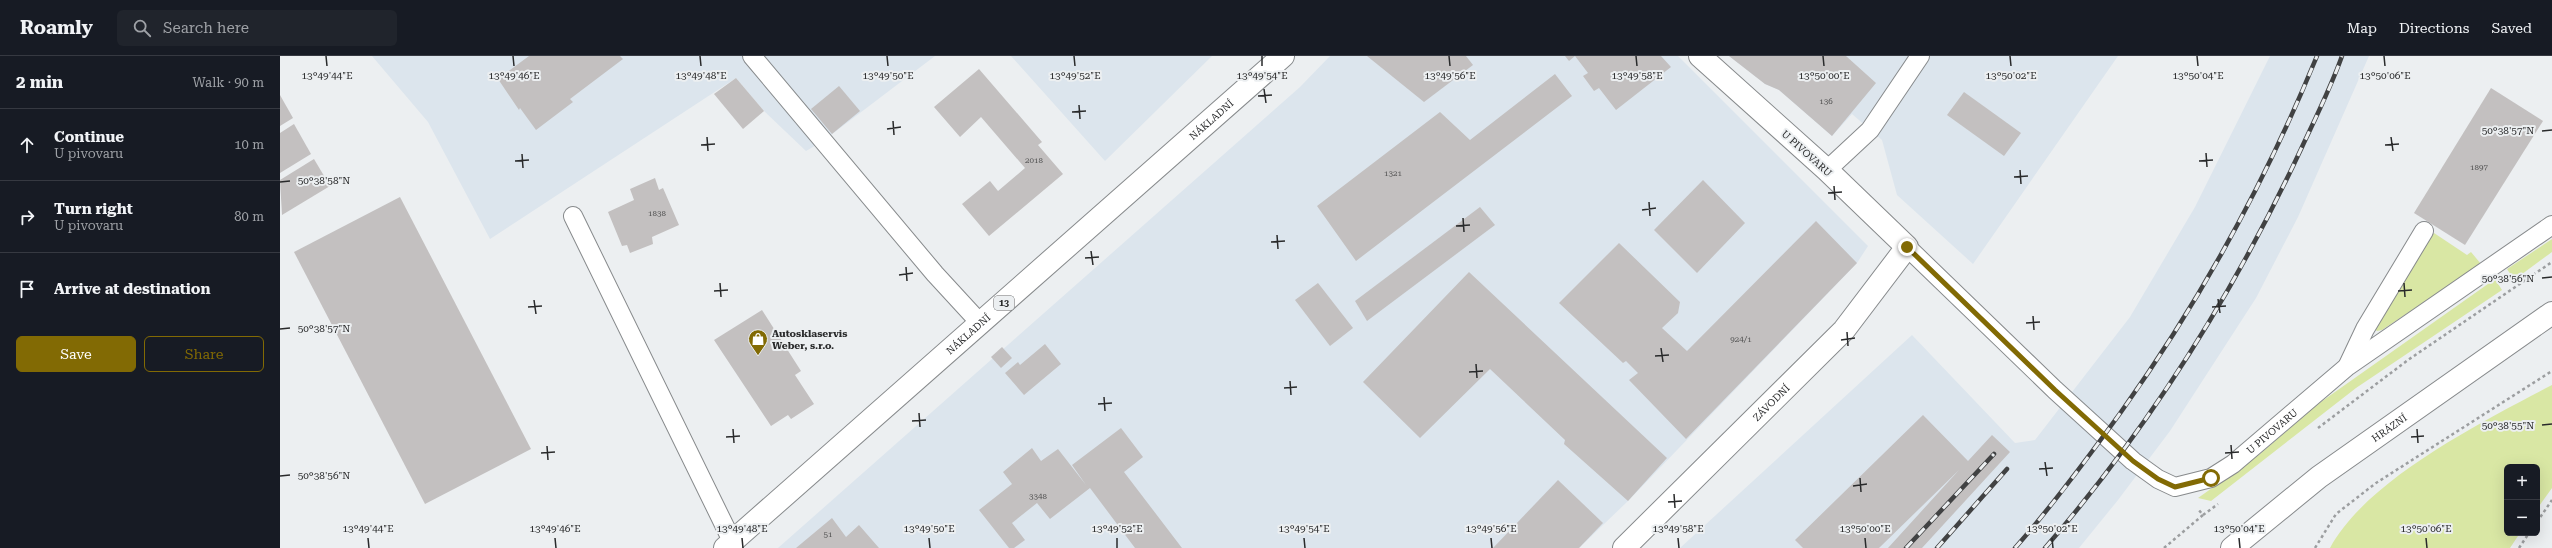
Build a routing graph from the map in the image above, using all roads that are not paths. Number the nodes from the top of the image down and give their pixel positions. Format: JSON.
{"nodes":[{"id":1,"x":752,"y":56,"type":"edge"},
{"id":2,"x":1283,"y":56,"type":"edge"},
{"id":3,"x":1700,"y":56,"type":"edge"},
{"id":4,"x":1920,"y":56,"type":"edge"},
{"id":5,"x":1827,"y":170,"type":"junction"},
{"id":6,"x":573,"y":216,"type":"dead end"},
{"id":7,"x":2552,"y":225,"type":"edge"},
{"id":8,"x":2424,"y":231,"type":"dead end"},
{"id":9,"x":1907,"y":247,"type":"junction"},
{"id":10,"x":2552,"y":313,"type":"edge"},
{"id":11,"x":980,"y":324,"type":"junction"},
{"id":12,"x":2348,"y":366,"type":"junction"},
{"id":13,"x":731,"y":546,"type":"edge"},
{"id":14,"x":1624,"y":548,"type":"edge"},
{"id":15,"x":2232,"y":548,"type":"edge"}],
"edges":[{"from":1,"to":11,"type":"lane"},
{"from":2,"to":11,"type":"main road","name":"NÁKLADNÍ","number":"13"},
{"from":3,"to":5,"type":"main road","name":"U PIVOVARU"},
{"from":4,"to":5,"type":"lane"},
{"from":5,"to":9,"type":"main road","name":"U PIVOVARU"},
{"from":6,"to":13,"type":"lane"},
{"from":7,"to":12,"type":"lane","name":"U PIVOVARU"},
{"from":8,"to":12,"type":"lane"},
{"from":9,"to":12,"type":"lane","name":"U PIVOVARU"},
{"from":9,"to":14,"type":"main road","name":"ZÁVODNÍ"},
{"from":10,"to":15,"type":"main road","name":"HRÁZNÍ"},
{"from":11,"to":13,"type":"main road","name":"NÁKLADNÍ","number":"13"}]}
